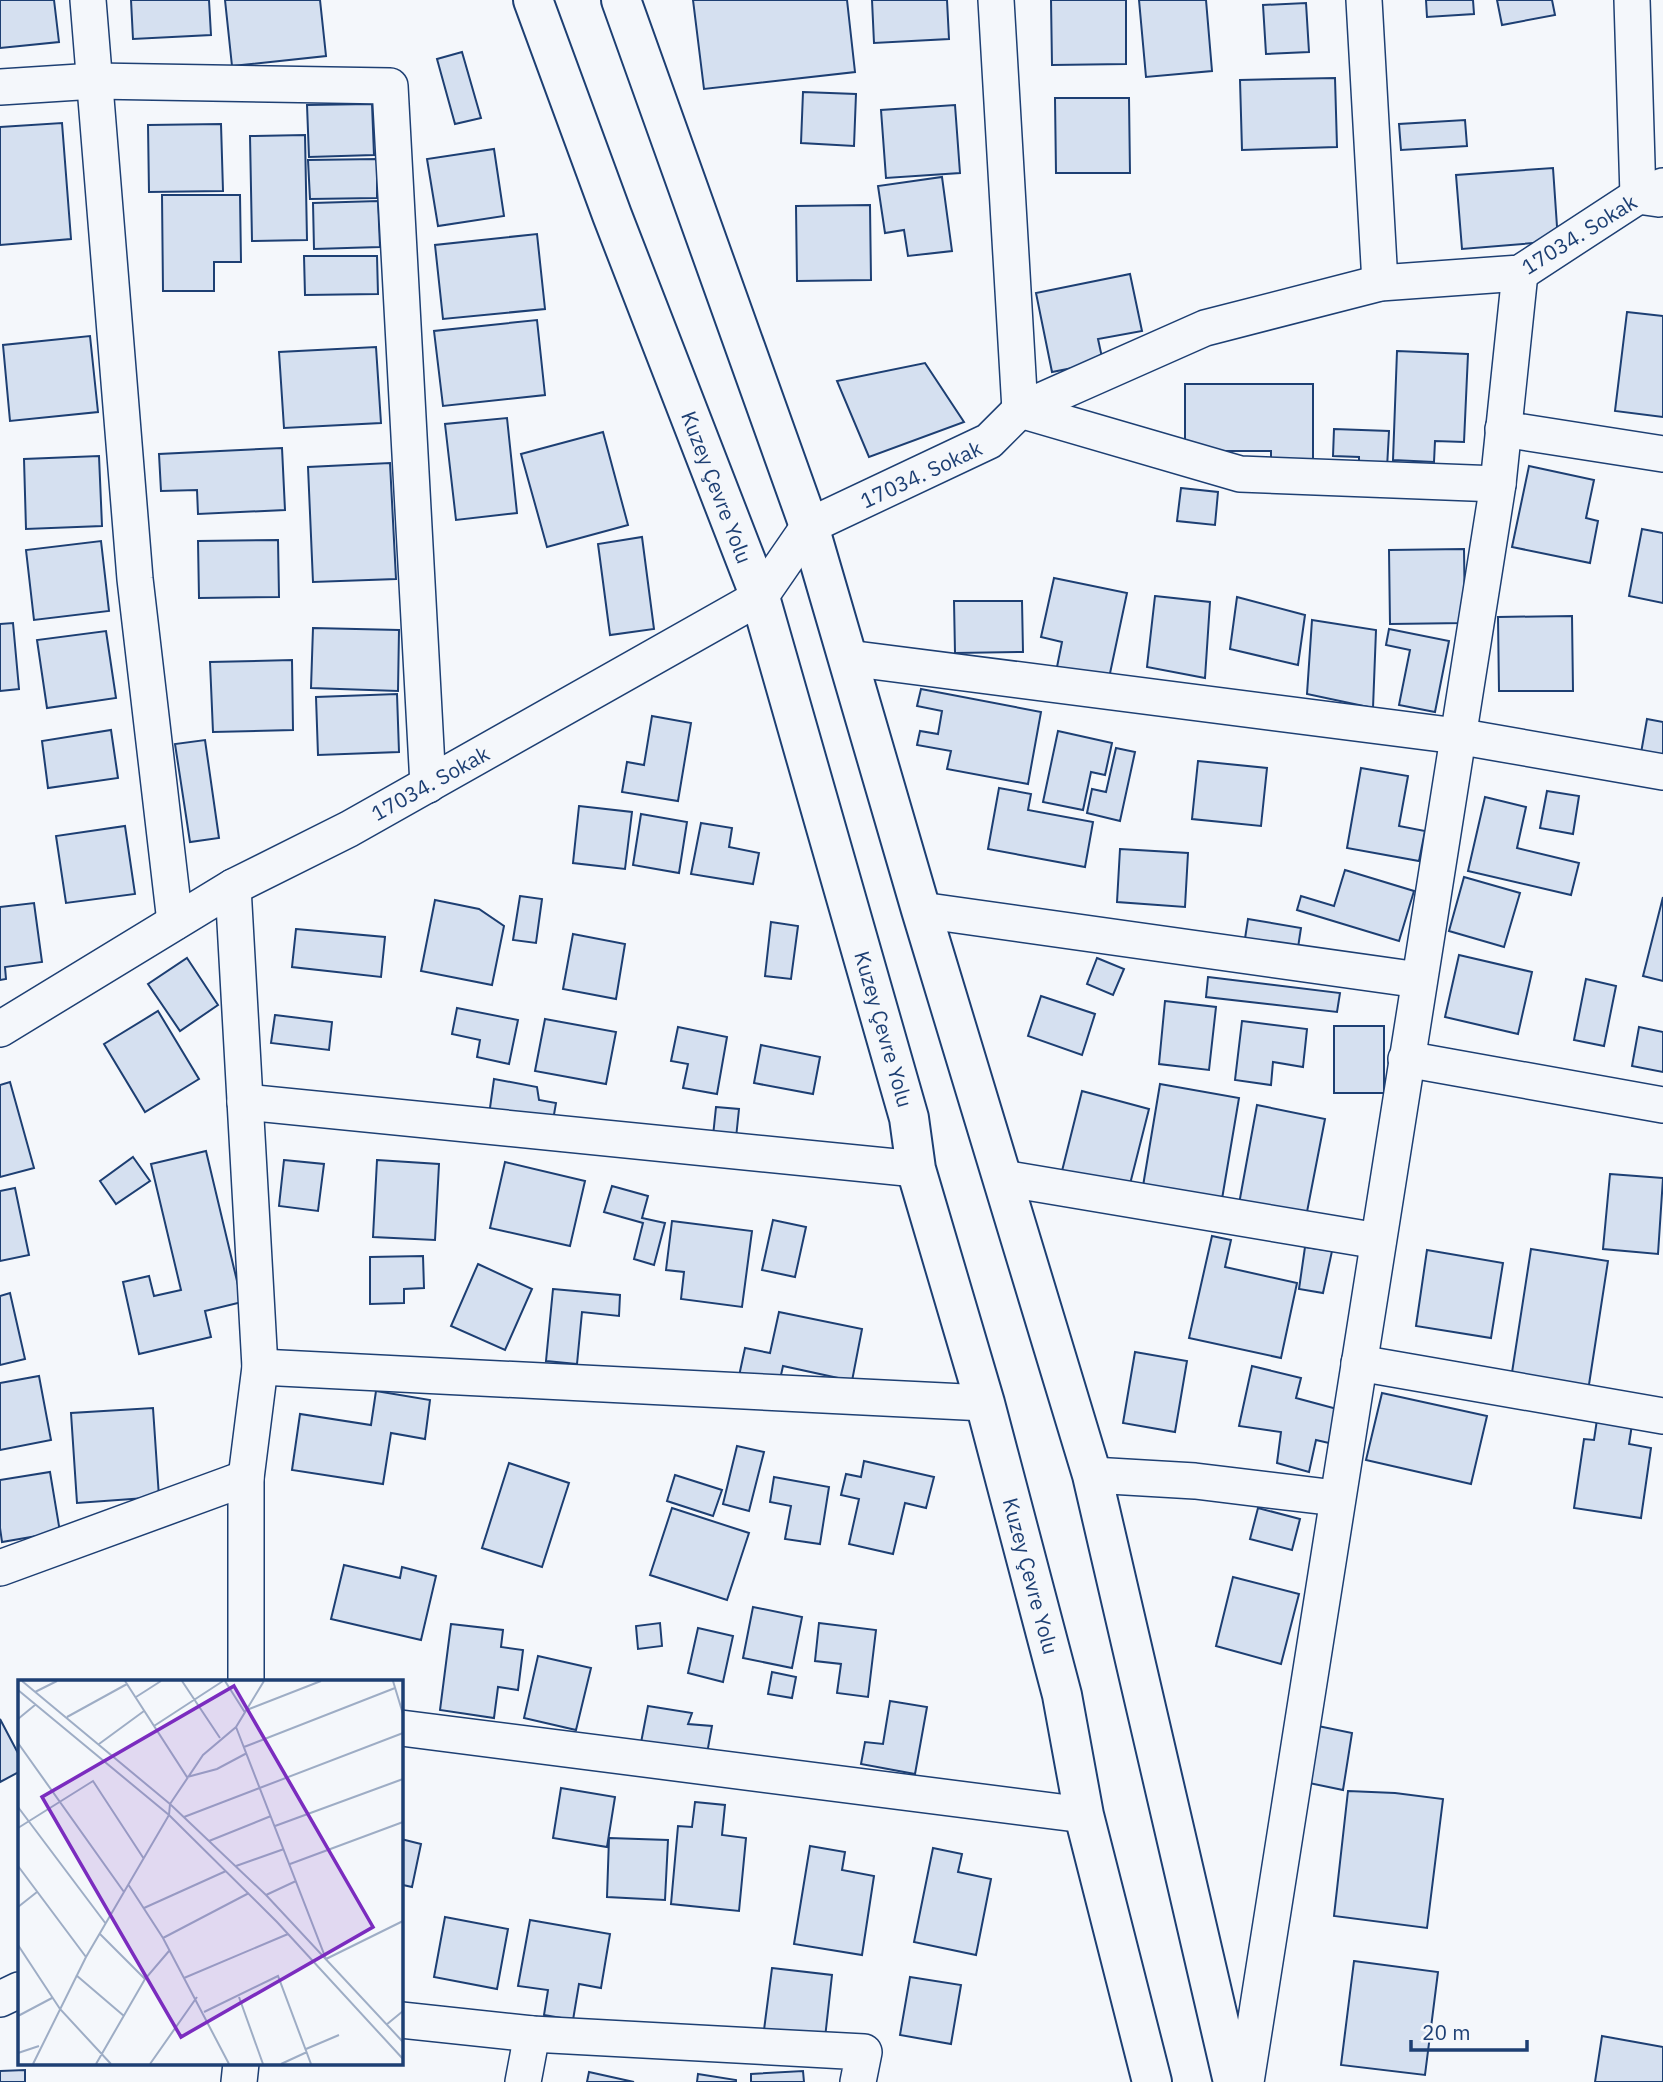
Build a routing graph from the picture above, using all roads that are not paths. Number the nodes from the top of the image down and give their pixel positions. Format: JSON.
{"nodes":[{"id":1,"x":88,"y":0,"type":"edge"},
{"id":2,"x":533,"y":0,"type":"edge"},
{"id":3,"x":621,"y":0,"type":"edge"},
{"id":4,"x":996,"y":0,"type":"edge"},
{"id":5,"x":1364,"y":0,"type":"edge"},
{"id":6,"x":1632,"y":0,"type":"edge"},
{"id":7,"x":95,"y":80,"type":"junction"},
{"id":8,"x":0,"y":88,"type":"edge"},
{"id":9,"x":1655,"y":194,"type":"edge"},
{"id":10,"x":1520,"y":273,"type":"junction"},
{"id":11,"x":1380,"y":283,"type":"junction"},
{"id":12,"x":1020,"y":410,"type":"junction"},
{"id":13,"x":1503,"y":429,"type":"junction"},
{"id":14,"x":1663,"y":454,"type":"edge"},
{"id":15,"x":1498,"y":484,"type":"junction"},
{"id":16,"x":809,"y":526,"type":"junction"},
{"id":17,"x":760,"y":597,"type":"junction"},
{"id":18,"x":848,"y":659,"type":"junction"},
{"id":19,"x":1457,"y":736,"type":"junction"},
{"id":20,"x":1663,"y":772,"type":"edge"},
{"id":21,"x":428,"y":785,"type":"junction"},
{"id":22,"x":233,"y":887,"type":"junction"},
{"id":23,"x":921,"y":910,"type":"junction"},
{"id":24,"x":175,"y":922,"type":"junction"},
{"id":25,"x":1419,"y":980,"type":"junction"},
{"id":26,"x":0,"y":1029,"type":"edge"},
{"id":27,"x":1406,"y":1059,"type":"junction"},
{"id":28,"x":245,"y":1102,"type":"junction"},
{"id":29,"x":1663,"y":1105,"type":"edge"},
{"id":30,"x":916,"y":1169,"type":"junction"},
{"id":31,"x":1002,"y":1178,"type":"junction"},
{"id":32,"x":1378,"y":1241,"type":"junction"},
{"id":33,"x":1359,"y":1363,"type":"junction"},
{"id":34,"x":260,"y":1367,"type":"junction"},
{"id":35,"x":985,"y":1403,"type":"junction"},
{"id":36,"x":1663,"y":1416,"type":"edge"},
{"id":37,"x":1092,"y":1475,"type":"junction"},
{"id":38,"x":246,"y":1478,"type":"junction"},
{"id":39,"x":1336,"y":1498,"type":"junction"},
{"id":40,"x":0,"y":1568,"type":"edge"},
{"id":41,"x":246,"y":1680,"type":"edge"},
{"id":42,"x":402,"y":1728,"type":"edge"},
{"id":43,"x":1084,"y":1815,"type":"junction"},
{"id":44,"x":18,"y":1990,"type":"edge"},
{"id":45,"x":0,"y":1999,"type":"edge"},
{"id":46,"x":402,"y":2020,"type":"edge"},
{"id":47,"x":532,"y":2034,"type":"junction"},
{"id":48,"x":241,"y":2064,"type":"edge"},
{"id":49,"x":239,"y":2082,"type":"edge"},
{"id":50,"x":523,"y":2082,"type":"edge"},
{"id":51,"x":858,"y":2082,"type":"edge"},
{"id":52,"x":1152,"y":2082,"type":"edge"},
{"id":53,"x":1233,"y":2082,"type":"edge"},
{"id":54,"x":1246,"y":2082,"type":"edge"}],
"edges":[{"from":1,"to":7,"type":"street"},
{"from":2,"to":17,"type":"highway","name":"Kuzey Çevre Yolu"},
{"from":3,"to":16,"type":"highway"},
{"from":4,"to":12,"type":"street"},
{"from":5,"to":11,"type":"street"},
{"from":6,"to":9,"type":"street"},
{"from":7,"to":8,"type":"street"},
{"from":7,"to":21,"type":"street"},
{"from":7,"to":24,"type":"street"},
{"from":9,"to":10,"type":"street","name":"17034. Sokak"},
{"from":10,"to":11,"type":"street","name":"17034. Sokak"},
{"from":10,"to":13,"type":"street"},
{"from":11,"to":12,"type":"street","name":"17034. Sokak"},
{"from":12,"to":15,"type":"street"},
{"from":12,"to":16,"type":"street","name":"17034. Sokak"},
{"from":13,"to":14,"type":"street"},
{"from":13,"to":15,"type":"street"},
{"from":15,"to":19,"type":"street"},
{"from":16,"to":17,"type":"street","name":"17034. Sokak"},
{"from":16,"to":18,"type":"highway"},
{"from":17,"to":21,"type":"street","name":"17034. Sokak"},
{"from":17,"to":30,"type":"highway","name":"Kuzey Çevre Yolu"},
{"from":18,"to":19,"type":"street"},
{"from":18,"to":23,"type":"highway"},
{"from":19,"to":20,"type":"street"},
{"from":19,"to":25,"type":"street"},
{"from":21,"to":22,"type":"street","name":"17034. Sokak"},
{"from":22,"to":24,"type":"street","name":"17034. Sokak"},
{"from":22,"to":28,"type":"street"},
{"from":23,"to":25,"type":"street"},
{"from":23,"to":31,"type":"highway"},
{"from":24,"to":26,"type":"street","name":"17034. Sokak"},
{"from":25,"to":27,"type":"street"},
{"from":27,"to":29,"type":"street"},
{"from":27,"to":32,"type":"street"},
{"from":28,"to":30,"type":"street"},
{"from":28,"to":34,"type":"street"},
{"from":30,"to":35,"type":"highway","name":"Kuzey Çevre Yolu"},
{"from":31,"to":32,"type":"street"},
{"from":31,"to":37,"type":"highway"},
{"from":32,"to":33,"type":"street"},
{"from":33,"to":36,"type":"street"},
{"from":33,"to":39,"type":"street"},
{"from":34,"to":35,"type":"street"},
{"from":34,"to":38,"type":"street"},
{"from":35,"to":43,"type":"highway","name":"Kuzey Çevre Yolu"},
{"from":37,"to":39,"type":"street"},
{"from":37,"to":53,"type":"highway"},
{"from":38,"to":40,"type":"street"},
{"from":38,"to":41,"type":"street"},
{"from":39,"to":54,"type":"street"},
{"from":42,"to":43,"type":"street"},
{"from":43,"to":52,"type":"highway","name":"Kuzey Çevre Yolu"},
{"from":44,"to":45,"type":"street"},
{"from":46,"to":47,"type":"street"},
{"from":47,"to":50,"type":"street"},
{"from":47,"to":51,"type":"street"},
{"from":48,"to":49,"type":"street"}]}
